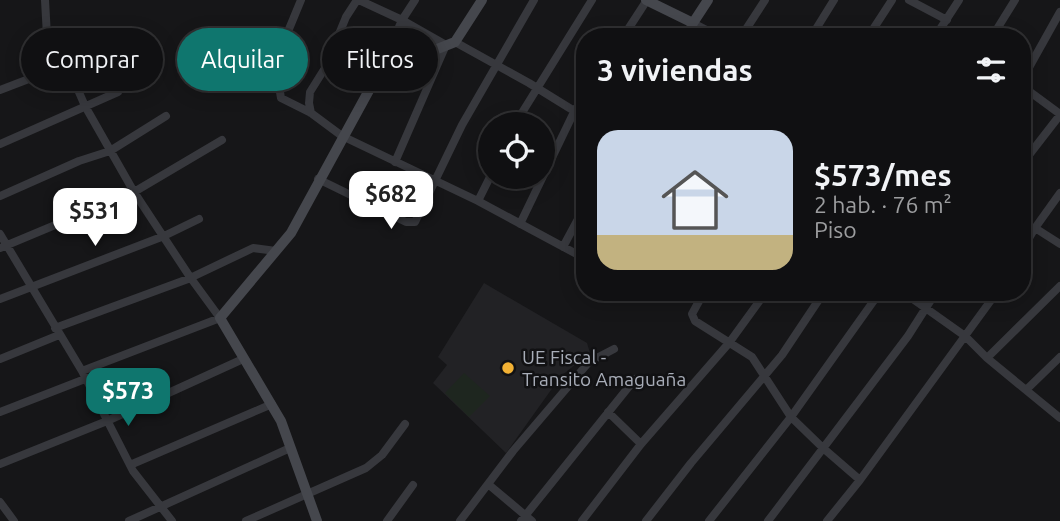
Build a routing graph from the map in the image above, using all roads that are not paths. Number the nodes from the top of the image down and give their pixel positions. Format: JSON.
{"nodes":[{"id":1,"x":45,"y":0,"type":"edge"},
{"id":2,"x":301,"y":0,"type":"edge"},
{"id":3,"x":358,"y":0,"type":"edge"},
{"id":4,"x":415,"y":0,"type":"edge"},
{"id":5,"x":482,"y":0,"type":"edge"},
{"id":6,"x":534,"y":0,"type":"edge"},
{"id":7,"x":592,"y":0,"type":"edge"},
{"id":8,"x":647,"y":0,"type":"edge"},
{"id":9,"x":708,"y":0,"type":"edge"},
{"id":10,"x":765,"y":0,"type":"edge"},
{"id":11,"x":834,"y":0,"type":"edge"},
{"id":12,"x":892,"y":0,"type":"edge"},
{"id":13,"x":909,"y":0,"type":"edge"},
{"id":14,"x":959,"y":0,"type":"edge"},
{"id":15,"x":1015,"y":0,"type":"edge"},
{"id":16,"x":1060,"y":12,"type":"edge"},
{"id":17,"x":402,"y":20,"type":"junction"},
{"id":18,"x":947,"y":20,"type":"junction"},
{"id":19,"x":693,"y":23,"type":"junction"},
{"id":20,"x":47,"y":28,"type":"edge"},
{"id":21,"x":398,"y":28,"type":"edge"},
{"id":22,"x":629,"y":28,"type":"edge"},
{"id":23,"x":690,"y":28,"type":"edge"},
{"id":24,"x":703,"y":28,"type":"edge"},
{"id":25,"x":747,"y":28,"type":"edge"},
{"id":26,"x":817,"y":28,"type":"edge"},
{"id":27,"x":874,"y":28,"type":"edge"},
{"id":28,"x":941,"y":28,"type":"edge"},
{"id":29,"x":998,"y":28,"type":"edge"},
{"id":30,"x":451,"y":44,"type":"junction"},
{"id":31,"x":438,"y":49,"type":"edge"},
{"id":32,"x":495,"y":64,"type":"junction"},
{"id":33,"x":1031,"y":64,"type":"edge"},
{"id":34,"x":21,"y":82,"type":"edge"},
{"id":35,"x":537,"y":88,"type":"junction"},
{"id":36,"x":0,"y":90,"type":"edge"},
{"id":37,"x":79,"y":91,"type":"edge"},
{"id":38,"x":368,"y":91,"type":"edge"},
{"id":39,"x":118,"y":92,"type":"dead end"},
{"id":40,"x":1031,"y":93,"type":"edge"},
{"id":41,"x":85,"y":106,"type":"junction"},
{"id":42,"x":576,"y":109,"type":"edge"},
{"id":43,"x":522,"y":112,"type":"edge"},
{"id":44,"x":574,"y":112,"type":"junction"},
{"id":45,"x":311,"y":113,"type":"junction"},
{"id":46,"x":1060,"y":114,"type":"edge"},
{"id":47,"x":166,"y":116,"type":"dead end"},
{"id":48,"x":342,"y":136,"type":"junction"},
{"id":49,"x":222,"y":140,"type":"dead end"},
{"id":50,"x":0,"y":144,"type":"edge"},
{"id":51,"x":110,"y":151,"type":"junction"},
{"id":52,"x":1031,"y":152,"type":"edge"},
{"id":53,"x":395,"y":162,"type":"junction"},
{"id":54,"x":318,"y":179,"type":"junction"},
{"id":55,"x":435,"y":179,"type":"junction"},
{"id":56,"x":484,"y":189,"type":"edge"},
{"id":57,"x":135,"y":192,"type":"junction"},
{"id":58,"x":1060,"y":193,"type":"edge"},
{"id":59,"x":0,"y":196,"type":"edge"},
{"id":60,"x":478,"y":201,"type":"junction"},
{"id":61,"x":200,"y":219,"type":"dead end"},
{"id":62,"x":576,"y":223,"type":"edge"},
{"id":63,"x":520,"y":224,"type":"junction"},
{"id":64,"x":1035,"y":228,"type":"junction"},
{"id":65,"x":0,"y":234,"type":"edge"},
{"id":66,"x":1031,"y":234,"type":"edge"},
{"id":67,"x":164,"y":236,"type":"junction"},
{"id":68,"x":1060,"y":244,"type":"edge"},
{"id":69,"x":4,"y":246,"type":"edge"},
{"id":70,"x":563,"y":247,"type":"junction"},
{"id":71,"x":276,"y":251,"type":"junction"},
{"id":72,"x":576,"y":254,"type":"edge"},
{"id":73,"x":190,"y":278,"type":"junction"},
{"id":74,"x":1060,"y":286,"type":"edge"},
{"id":75,"x":34,"y":287,"type":"junction"},
{"id":76,"x":0,"y":299,"type":"edge"},
{"id":77,"x":698,"y":301,"type":"edge"},
{"id":78,"x":759,"y":301,"type":"edge"},
{"id":79,"x":818,"y":301,"type":"edge"},
{"id":80,"x":874,"y":301,"type":"edge"},
{"id":81,"x":916,"y":301,"type":"edge"},
{"id":82,"x":931,"y":301,"type":"edge"},
{"id":83,"x":991,"y":301,"type":"edge"},
{"id":84,"x":927,"y":309,"type":"junction"},
{"id":85,"x":220,"y":318,"type":"junction"},
{"id":86,"x":57,"y":332,"type":"junction"},
{"id":87,"x":965,"y":336,"type":"junction"},
{"id":88,"x":729,"y":343,"type":"junction"},
{"id":89,"x":614,"y":349,"type":"dead end"},
{"id":90,"x":1060,"y":357,"type":"edge"},
{"id":91,"x":987,"y":358,"type":"junction"},
{"id":92,"x":0,"y":359,"type":"edge"},
{"id":93,"x":243,"y":359,"type":"junction"},
{"id":94,"x":84,"y":375,"type":"junction"},
{"id":95,"x":766,"y":375,"type":"junction"},
{"id":96,"x":635,"y":379,"type":"dead end"},
{"id":97,"x":1026,"y":390,"type":"junction"},
{"id":98,"x":272,"y":404,"type":"junction"},
{"id":99,"x":0,"y":412,"type":"edge"},
{"id":100,"x":608,"y":412,"type":"junction"},
{"id":101,"x":791,"y":416,"type":"junction"},
{"id":102,"x":1060,"y":418,"type":"edge"},
{"id":103,"x":107,"y":421,"type":"junction"},
{"id":104,"x":405,"y":424,"type":"dead end"},
{"id":105,"x":640,"y":444,"type":"junction"},
{"id":106,"x":290,"y":448,"type":"junction"},
{"id":107,"x":823,"y":448,"type":"junction"},
{"id":108,"x":0,"y":464,"type":"edge"},
{"id":109,"x":130,"y":465,"type":"junction"},
{"id":110,"x":860,"y":480,"type":"junction"},
{"id":111,"x":488,"y":484,"type":"junction"},
{"id":112,"x":413,"y":485,"type":"dead end"},
{"id":113,"x":307,"y":495,"type":"junction"},
{"id":114,"x":0,"y":502,"type":"edge"},
{"id":115,"x":160,"y":506,"type":"junction"},
{"id":116,"x":4,"y":516,"type":"edge"},
{"id":117,"x":526,"y":519,"type":"edge"},
{"id":118,"x":14,"y":521,"type":"edge"},
{"id":119,"x":129,"y":521,"type":"edge"},
{"id":120,"x":172,"y":521,"type":"edge"},
{"id":121,"x":246,"y":521,"type":"edge"},
{"id":122,"x":317,"y":521,"type":"edge"},
{"id":123,"x":387,"y":521,"type":"edge"},
{"id":124,"x":460,"y":521,"type":"edge"},
{"id":125,"x":582,"y":521,"type":"edge"},
{"id":126,"x":646,"y":521,"type":"edge"},
{"id":127,"x":709,"y":521,"type":"edge"},
{"id":128,"x":768,"y":521,"type":"edge"},
{"id":129,"x":827,"y":521,"type":"edge"}],
"edges":[{"from":1,"to":20,"type":"street"},
{"from":2,"to":45,"type":"street"},
{"from":3,"to":17,"type":"street"},
{"from":3,"to":45,"type":"street"},
{"from":4,"to":17,"type":"street"},
{"from":5,"to":30,"type":"street"},
{"from":6,"to":32,"type":"street"},
{"from":7,"to":35,"type":"street"},
{"from":8,"to":19,"type":"street"},
{"from":8,"to":22,"type":"street"},
{"from":9,"to":19,"type":"street"},
{"from":10,"to":25,"type":"street"},
{"from":11,"to":26,"type":"street"},
{"from":12,"to":27,"type":"street"},
{"from":13,"to":18,"type":"street"},
{"from":14,"to":18,"type":"street"},
{"from":15,"to":29,"type":"street"},
{"from":16,"to":33,"type":"street"},
{"from":17,"to":21,"type":"street"},
{"from":17,"to":30,"type":"street"},
{"from":18,"to":28,"type":"street"},
{"from":19,"to":23,"type":"street"},
{"from":19,"to":24,"type":"street"},
{"from":30,"to":31,"type":"street"},
{"from":30,"to":32,"type":"street"},
{"from":30,"to":53,"type":"street"},
{"from":32,"to":35,"type":"street"},
{"from":32,"to":55,"type":"street"},
{"from":34,"to":36,"type":"street"},
{"from":35,"to":43,"type":"street"},
{"from":35,"to":44,"type":"street"},
{"from":37,"to":41,"type":"street"},
{"from":38,"to":48,"type":"street"},
{"from":39,"to":41,"type":"street"},
{"from":40,"to":46,"type":"street"},
{"from":41,"to":50,"type":"street"},
{"from":41,"to":51,"type":"street"},
{"from":42,"to":44,"type":"street"},
{"from":44,"to":63,"type":"street"},
{"from":45,"to":48,"type":"street"},
{"from":46,"to":52,"type":"street"},
{"from":47,"to":51,"type":"street"},
{"from":48,"to":53,"type":"street"},
{"from":48,"to":54,"type":"street"},
{"from":49,"to":57,"type":"street"},
{"from":51,"to":57,"type":"street"},
{"from":51,"to":59,"type":"street"},
{"from":53,"to":55,"type":"street"},
{"from":54,"to":55,"type":"street"},
{"from":54,"to":71,"type":"street"},
{"from":55,"to":60,"type":"street"},
{"from":56,"to":60,"type":"street"},
{"from":57,"to":67,"type":"street"},
{"from":57,"to":69,"type":"street"},
{"from":58,"to":64,"type":"street"},
{"from":60,"to":63,"type":"street"},
{"from":61,"to":67,"type":"street"},
{"from":62,"to":70,"type":"street"},
{"from":63,"to":70,"type":"street"},
{"from":64,"to":66,"type":"street"},
{"from":64,"to":68,"type":"street"},
{"from":65,"to":69,"type":"street"},
{"from":67,"to":73,"type":"street"},
{"from":67,"to":75,"type":"street"},
{"from":69,"to":75,"type":"street"},
{"from":70,"to":72,"type":"street"},
{"from":71,"to":73,"type":"street"},
{"from":71,"to":85,"type":"street"},
{"from":73,"to":85,"type":"street"},
{"from":73,"to":86,"type":"street"},
{"from":74,"to":91,"type":"street"},
{"from":75,"to":76,"type":"street"},
{"from":75,"to":86,"type":"street"},
{"from":77,"to":88,"type":"street"},
{"from":78,"to":88,"type":"street"},
{"from":79,"to":95,"type":"street"},
{"from":80,"to":101,"type":"street"},
{"from":81,"to":84,"type":"street"},
{"from":82,"to":84,"type":"street"},
{"from":83,"to":87,"type":"street"},
{"from":84,"to":87,"type":"street"},
{"from":84,"to":107,"type":"street"},
{"from":85,"to":93,"type":"street"},
{"from":85,"to":94,"type":"street"},
{"from":86,"to":92,"type":"street"},
{"from":86,"to":94,"type":"street"},
{"from":87,"to":91,"type":"street"},
{"from":87,"to":110,"type":"street"},
{"from":88,"to":95,"type":"street"},
{"from":88,"to":105,"type":"street"},
{"from":89,"to":111,"type":"street"},
{"from":90,"to":97,"type":"street"},
{"from":91,"to":97,"type":"street"},
{"from":93,"to":98,"type":"street"},
{"from":93,"to":103,"type":"street"},
{"from":94,"to":99,"type":"street"},
{"from":94,"to":103,"type":"street"},
{"from":95,"to":101,"type":"street"},
{"from":95,"to":126,"type":"street"},
{"from":96,"to":100,"type":"street"},
{"from":97,"to":102,"type":"street"},
{"from":98,"to":106,"type":"street"},
{"from":98,"to":109,"type":"street"},
{"from":100,"to":105,"type":"street"},
{"from":100,"to":117,"type":"street"},
{"from":101,"to":107,"type":"street"},
{"from":101,"to":127,"type":"street"},
{"from":103,"to":108,"type":"street"},
{"from":103,"to":109,"type":"street"},
{"from":104,"to":113,"type":"street"},
{"from":105,"to":125,"type":"street"},
{"from":106,"to":113,"type":"street"},
{"from":106,"to":115,"type":"street"},
{"from":107,"to":110,"type":"street"},
{"from":107,"to":128,"type":"street"},
{"from":109,"to":115,"type":"street"},
{"from":110,"to":129,"type":"street"},
{"from":111,"to":117,"type":"street"},
{"from":111,"to":124,"type":"street"},
{"from":112,"to":123,"type":"street"},
{"from":113,"to":121,"type":"street"},
{"from":113,"to":122,"type":"street"},
{"from":114,"to":116,"type":"street"},
{"from":115,"to":119,"type":"street"},
{"from":115,"to":120,"type":"street"},
{"from":116,"to":118,"type":"street"}]}
